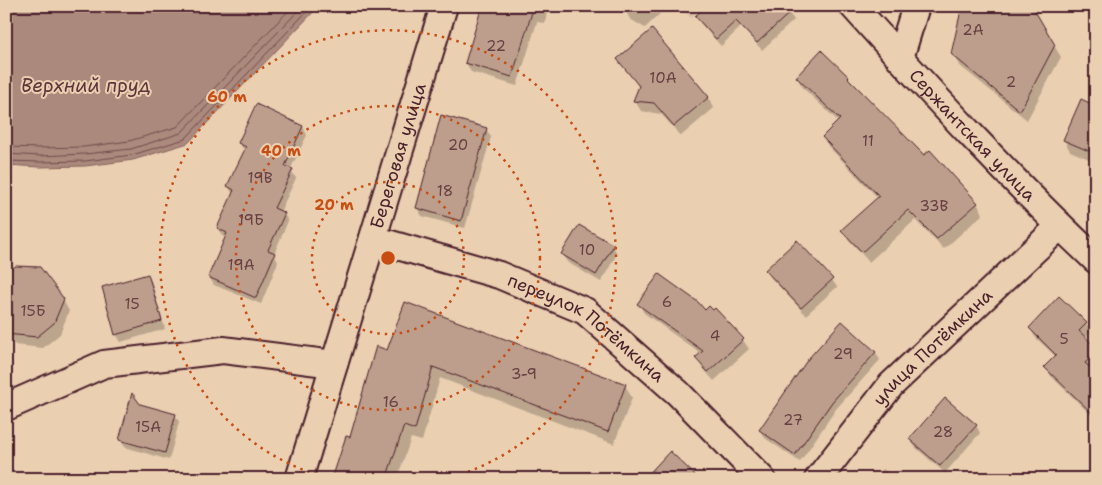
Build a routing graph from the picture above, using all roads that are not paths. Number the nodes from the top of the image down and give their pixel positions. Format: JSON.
{"nodes":[{"id":1,"x":444,"y":6,"type":"edge"},
{"id":2,"x":853,"y":6,"type":"edge"},
{"id":3,"x":916,"y":6,"type":"edge"},
{"id":4,"x":900,"y":58,"type":"junction"},
{"id":5,"x":1060,"y":226,"type":"junction"},
{"id":6,"x":373,"y":239,"type":"junction"},
{"id":7,"x":1096,"y":260,"type":"edge"},
{"id":8,"x":334,"y":364,"type":"junction"},
{"id":9,"x":6,"y":407,"type":"edge"},
{"id":10,"x":299,"y":479,"type":"edge"},
{"id":11,"x":762,"y":479,"type":"edge"},
{"id":12,"x":818,"y":479,"type":"edge"}],
"edges":[{"from":1,"to":6,"type":"street","name":"Береговая улица"},
{"from":2,"to":4,"type":"street","name":"Сержантская улица"},
{"from":3,"to":4,"type":"street"},
{"from":4,"to":5,"type":"street","name":"Сержантская улица"},
{"from":5,"to":7,"type":"street","name":"Сержантская улица"},
{"from":5,"to":12,"type":"street","name":"улица Потёмкина"},
{"from":6,"to":8,"type":"street","name":"Береговая улица"},
{"from":6,"to":11,"type":"street","name":"переулок Потёмкина"},
{"from":8,"to":9,"type":"street"},
{"from":8,"to":10,"type":"street","name":"Береговая улица"}]}
